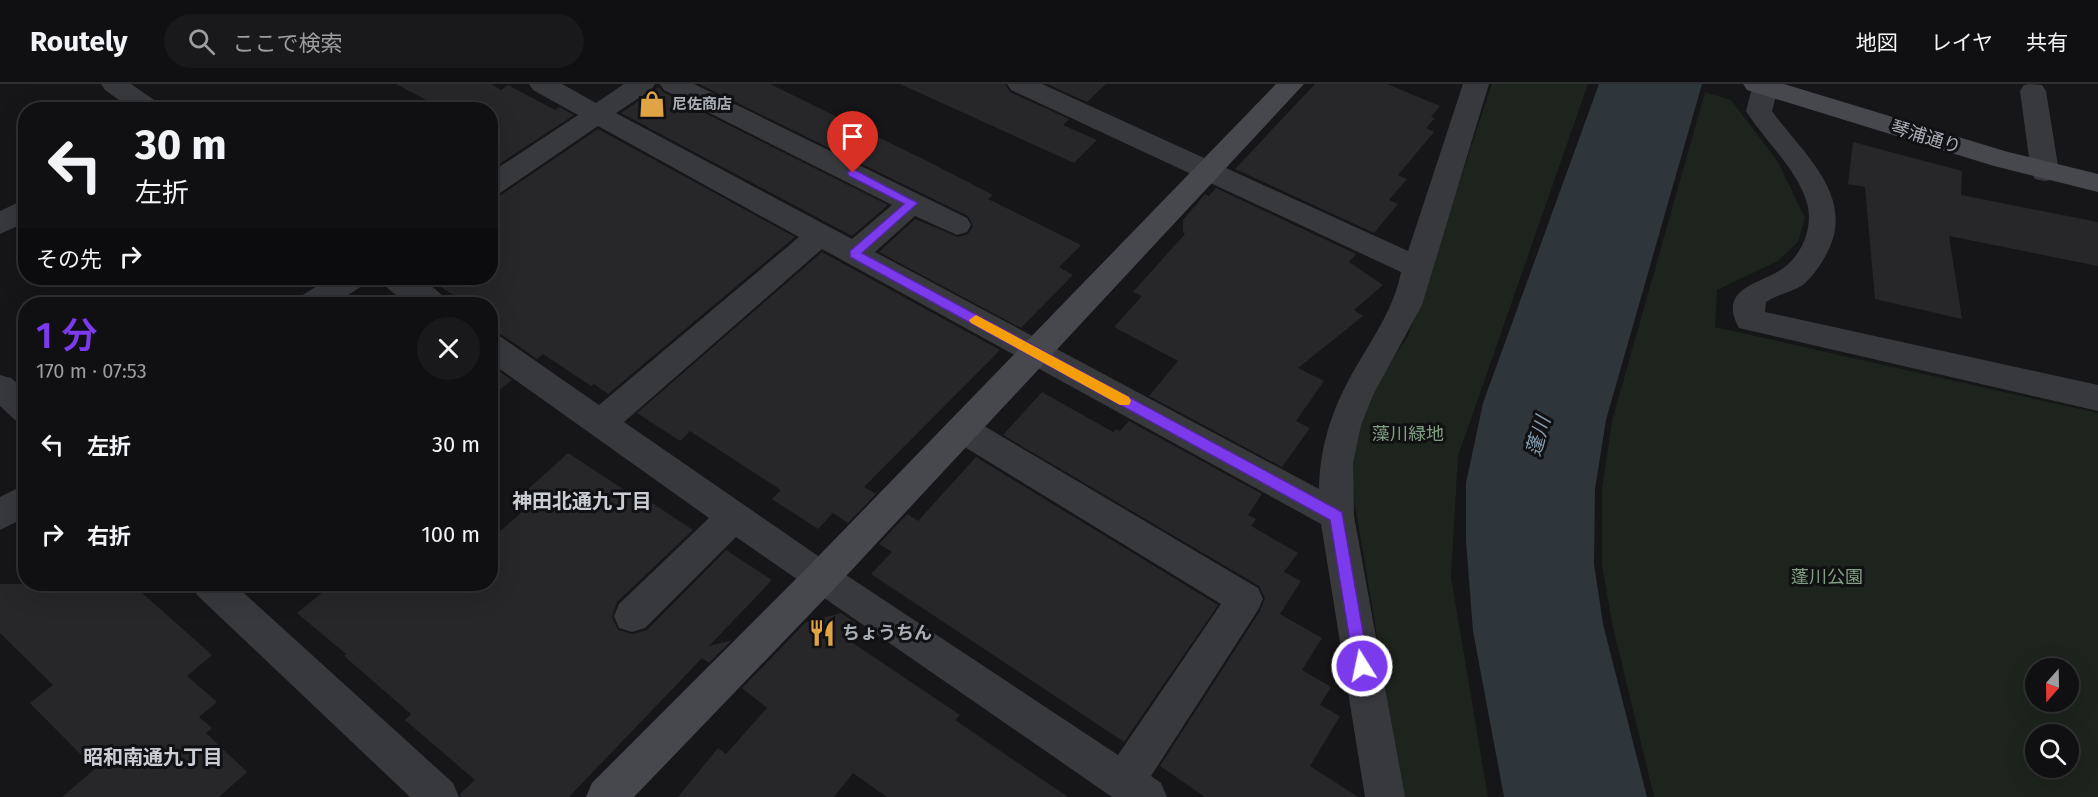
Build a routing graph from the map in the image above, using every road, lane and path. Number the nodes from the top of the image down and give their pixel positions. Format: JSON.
{"nodes":[{"id":1,"x":114,"y":84,"type":"edge"},
{"id":2,"x":542,"y":84,"type":"edge"},
{"id":3,"x":642,"y":84,"type":"edge"},
{"id":4,"x":673,"y":84,"type":"edge"},
{"id":5,"x":1020,"y":84,"type":"edge"},
{"id":6,"x":1291,"y":84,"type":"edge"},
{"id":7,"x":1476,"y":84,"type":"edge"},
{"id":8,"x":1762,"y":85,"type":"edge"},
{"id":9,"x":2033,"y":91,"type":"dead end"},
{"id":10,"x":140,"y":102,"type":"edge"},
{"id":11,"x":597,"y":115,"type":"junction"},
{"id":12,"x":1209,"y":170,"type":"junction"},
{"id":13,"x":2045,"y":172,"type":"junction"},
{"id":14,"x":498,"y":181,"type":"edge"},
{"id":15,"x":2098,"y":183,"type":"edge"},
{"id":16,"x":912,"y":203,"type":"junction"},
{"id":17,"x":18,"y":214,"type":"edge"},
{"id":18,"x":0,"y":224,"type":"edge"},
{"id":19,"x":957,"y":225,"type":"dead end"},
{"id":20,"x":819,"y":236,"type":"junction"},
{"id":21,"x":854,"y":254,"type":"junction"},
{"id":22,"x":1417,"y":267,"type":"junction"},
{"id":23,"x":341,"y":285,"type":"edge"},
{"id":24,"x":405,"y":285,"type":"edge"},
{"id":25,"x":323,"y":297,"type":"edge"},
{"id":26,"x":423,"y":297,"type":"edge"},
{"id":27,"x":498,"y":351,"type":"edge"},
{"id":28,"x":1035,"y":352,"type":"junction"},
{"id":29,"x":0,"y":387,"type":"edge"},
{"id":30,"x":2098,"y":398,"type":"edge"},
{"id":31,"x":18,"y":404,"type":"edge"},
{"id":32,"x":601,"y":422,"type":"junction"},
{"id":33,"x":962,"y":429,"type":"junction"},
{"id":34,"x":18,"y":503,"type":"edge"},
{"id":35,"x":0,"y":515,"type":"edge"},
{"id":36,"x":734,"y":516,"type":"junction"},
{"id":37,"x":1337,"y":516,"type":"junction"},
{"id":38,"x":821,"y":578,"type":"junction"},
{"id":39,"x":218,"y":591,"type":"edge"},
{"id":40,"x":632,"y":616,"type":"dead end"},
{"id":41,"x":1136,"y":789,"type":"edge"},
{"id":42,"x":439,"y":797,"type":"edge"},
{"id":43,"x":606,"y":797,"type":"edge"},
{"id":44,"x":1385,"y":797,"type":"edge"}],
"edges":[{"from":1,"to":10,"type":"street"},
{"from":2,"to":11,"type":"street"},
{"from":3,"to":11,"type":"street"},
{"from":4,"to":16,"type":"street"},
{"from":5,"to":12,"type":"street"},
{"from":6,"to":12,"type":"street"},
{"from":7,"to":22,"type":"street"},
{"from":8,"to":13,"type":"street","name":"琴浦通り"},
{"from":8,"to":30,"type":"street"},
{"from":9,"to":13,"type":"street"},
{"from":11,"to":14,"type":"street"},
{"from":11,"to":20,"type":"street"},
{"from":12,"to":22,"type":"street"},
{"from":12,"to":28,"type":"street"},
{"from":13,"to":15,"type":"street","name":"琴浦通り"},
{"from":16,"to":19,"type":"street"},
{"from":16,"to":21,"type":"street"},
{"from":17,"to":18,"type":"street"},
{"from":20,"to":21,"type":"street"},
{"from":20,"to":32,"type":"street"},
{"from":21,"to":28,"type":"street"},
{"from":22,"to":37,"type":"street"},
{"from":23,"to":25,"type":"street"},
{"from":24,"to":26,"type":"street"},
{"from":27,"to":32,"type":"street"},
{"from":28,"to":33,"type":"street"},
{"from":28,"to":37,"type":"street"},
{"from":29,"to":31,"type":"street"},
{"from":32,"to":36,"type":"street"},
{"from":33,"to":38,"type":"street"},
{"from":33,"to":41,"type":"street"},
{"from":34,"to":35,"type":"street"},
{"from":36,"to":38,"type":"street"},
{"from":36,"to":40,"type":"street"},
{"from":37,"to":44,"type":"street"},
{"from":38,"to":41,"type":"street"},
{"from":38,"to":43,"type":"street"},
{"from":39,"to":42,"type":"street"}]}
